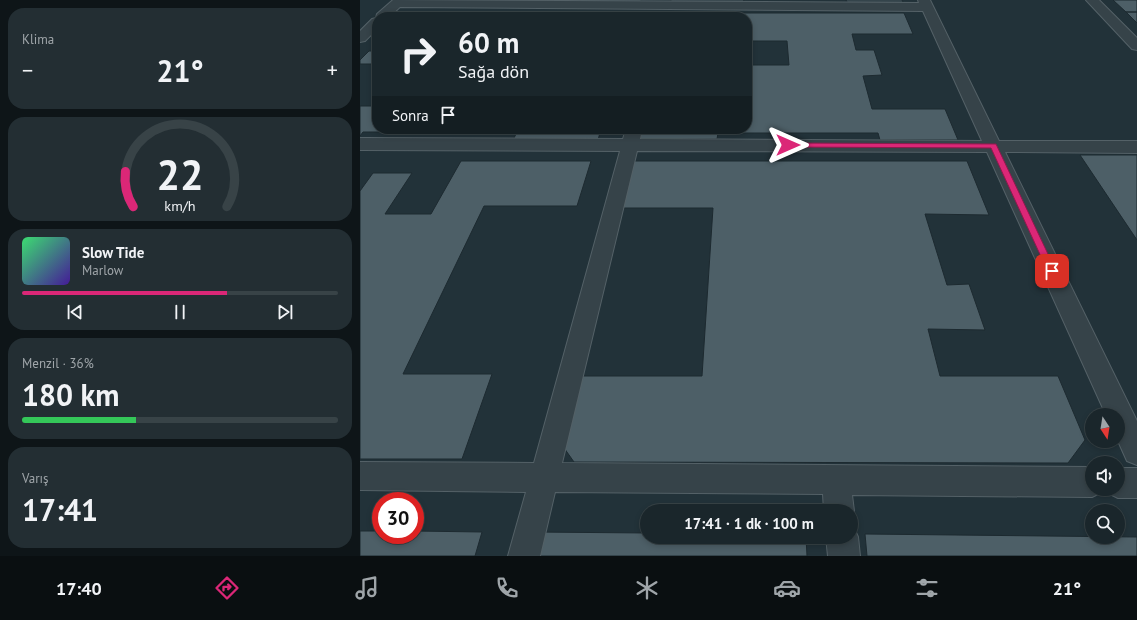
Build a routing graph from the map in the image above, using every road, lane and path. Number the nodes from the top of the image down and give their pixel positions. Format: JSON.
{"nodes":[{"id":1,"x":1092,"y":0,"type":"edge"},
{"id":2,"x":398,"y":2,"type":"edge"},
{"id":3,"x":926,"y":4,"type":"edge"},
{"id":4,"x":665,"y":8,"type":"edge"},
{"id":5,"x":387,"y":12,"type":"edge"},
{"id":6,"x":372,"y":27,"type":"edge"},
{"id":7,"x":360,"y":38,"type":"edge"},
{"id":8,"x":1137,"y":46,"type":"edge"},
{"id":9,"x":632,"y":137,"type":"edge"},
{"id":10,"x":360,"y":144,"type":"edge"},
{"id":11,"x":993,"y":146,"type":"junction"},
{"id":12,"x":1137,"y":147,"type":"edge"},
{"id":13,"x":1137,"y":451,"type":"edge"},
{"id":14,"x":360,"y":476,"type":"edge"},
{"id":15,"x":544,"y":477,"type":"junction"},
{"id":16,"x":836,"y":480,"type":"junction"},
{"id":17,"x":1085,"y":482,"type":"edge"},
{"id":18,"x":1125,"y":483,"type":"edge"},
{"id":19,"x":1137,"y":483,"type":"edge"},
{"id":20,"x":839,"y":504,"type":"edge"},
{"id":21,"x":843,"y":544,"type":"edge"},
{"id":22,"x":524,"y":556,"type":"edge"},
{"id":23,"x":844,"y":556,"type":"edge"}],
"edges":[{"from":1,"to":8,"type":"street"},
{"from":2,"to":4,"type":"street"},
{"from":2,"to":5,"type":"street"},
{"from":3,"to":4,"type":"street"},
{"from":3,"to":11,"type":"street"},
{"from":6,"to":7,"type":"street"},
{"from":9,"to":10,"type":"street"},
{"from":9,"to":11,"type":"street"},
{"from":9,"to":15,"type":"street"},
{"from":11,"to":12,"type":"street"},
{"from":11,"to":13,"type":"street"},
{"from":14,"to":15,"type":"street"},
{"from":15,"to":16,"type":"street"},
{"from":15,"to":22,"type":"street"},
{"from":16,"to":17,"type":"street"},
{"from":16,"to":20,"type":"street"},
{"from":18,"to":19,"type":"street"},
{"from":21,"to":23,"type":"street"}]}
